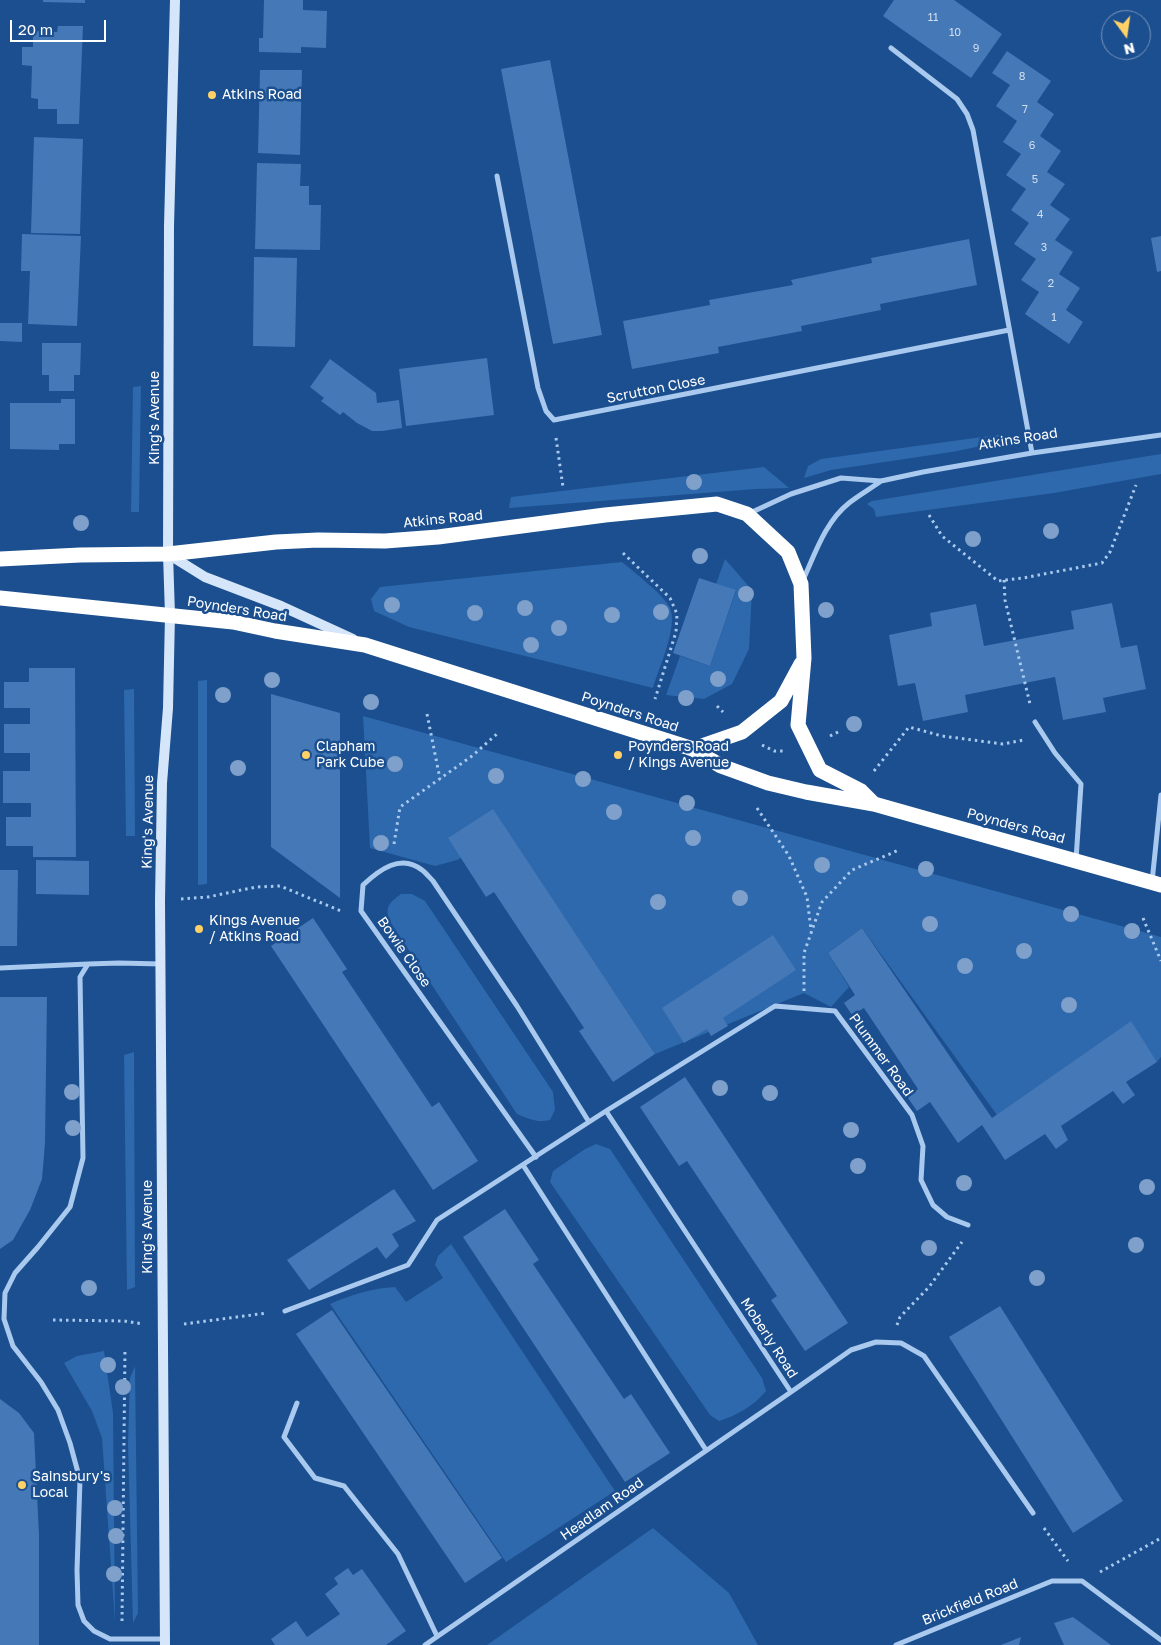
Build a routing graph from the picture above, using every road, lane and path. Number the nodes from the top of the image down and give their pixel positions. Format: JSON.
{"nodes":[{"id":1,"x":175,"y":0,"type":"edge"},
{"id":2,"x":891,"y":48,"type":"dead end"},
{"id":3,"x":497,"y":176,"type":"dead end"},
{"id":4,"x":1009,"y":330,"type":"junction"},
{"id":5,"x":554,"y":420,"type":"junction"},
{"id":6,"x":1161,"y":435,"type":"edge"},
{"id":7,"x":1032,"y":453,"type":"junction"},
{"id":8,"x":881,"y":481,"type":"junction"},
{"id":9,"x":1136,"y":485,"type":"dead end"},
{"id":10,"x":563,"y":487,"type":"dead end"},
{"id":11,"x":747,"y":514,"type":"junction"},
{"id":12,"x":929,"y":515,"type":"dead end"},
{"id":13,"x":623,"y":553,"type":"dead end"},
{"id":14,"x":168,"y":554,"type":"junction"},
{"id":15,"x":0,"y":559,"type":"edge"},
{"id":16,"x":1004,"y":580,"type":"junction"},
{"id":17,"x":801,"y":584,"type":"junction"},
{"id":18,"x":0,"y":598,"type":"edge"},
{"id":19,"x":170,"y":615,"type":"junction"},
{"id":20,"x":365,"y":645,"type":"junction"},
{"id":21,"x":804,"y":658,"type":"junction"},
{"id":22,"x":655,"y":699,"type":"dead end"},
{"id":23,"x":718,"y":706,"type":"dead end"},
{"id":24,"x":723,"y":712,"type":"dead end"},
{"id":25,"x":427,"y":714,"type":"dead end"},
{"id":26,"x":1035,"y":722,"type":"joint"},
{"id":27,"x":498,"y":734,"type":"dead end"},
{"id":28,"x":1044,"y":736,"type":"junction"},
{"id":29,"x":758,"y":744,"type":"dead end"},
{"id":30,"x":693,"y":749,"type":"junction"},
{"id":31,"x":793,"y":751,"type":"dead end"},
{"id":32,"x":440,"y":779,"type":"junction"},
{"id":33,"x":862,"y":791,"type":"junction"},
{"id":34,"x":1161,"y":795,"type":"edge"},
{"id":35,"x":874,"y":804,"type":"junction"},
{"id":36,"x":757,"y":808,"type":"dead end"},
{"id":37,"x":899,"y":850,"type":"dead end"},
{"id":38,"x":1076,"y":860,"type":"junction"},
{"id":39,"x":392,"y":864,"type":"junction"},
{"id":40,"x":1157,"y":884,"type":"edge"},
{"id":41,"x":160,"y":901,"type":"junction"},
{"id":42,"x":361,"y":911,"type":"junction"},
{"id":43,"x":1143,"y":918,"type":"dead end"},
{"id":44,"x":812,"y":931,"type":"junction"},
{"id":45,"x":1161,"y":961,"type":"edge"},
{"id":46,"x":88,"y":964,"type":"junction"},
{"id":47,"x":161,"y":964,"type":"junction"},
{"id":48,"x":0,"y":968,"type":"edge"},
{"id":49,"x":804,"y":1009,"type":"junction"},
{"id":50,"x":606,"y":1111,"type":"junction"},
{"id":51,"x":589,"y":1122,"type":"junction"},
{"id":52,"x":536,"y":1157,"type":"junction"},
{"id":53,"x":523,"y":1165,"type":"junction"},
{"id":54,"x":968,"y":1225,"type":"joint"},
{"id":55,"x":285,"y":1311,"type":"joint"},
{"id":56,"x":2,"y":1318,"type":"edge"},
{"id":57,"x":53,"y":1320,"type":"dead end"},
{"id":58,"x":116,"y":1321,"type":"dead end"},
{"id":59,"x":162,"y":1327,"type":"junction"},
{"id":60,"x":892,"y":1343,"type":"junction"},
{"id":61,"x":126,"y":1348,"type":"dead end"},
{"id":62,"x":790,"y":1392,"type":"junction"},
{"id":63,"x":297,"y":1403,"type":"dead end"},
{"id":64,"x":706,"y":1450,"type":"junction"},
{"id":65,"x":1033,"y":1513,"type":"joint"},
{"id":66,"x":1161,"y":1538,"type":"edge"},
{"id":67,"x":1082,"y":1581,"type":"junction"},
{"id":68,"x":122,"y":1627,"type":"dead end"},
{"id":69,"x":437,"y":1636,"type":"junction"},
{"id":70,"x":1161,"y":1640,"type":"edge"},
{"id":71,"x":164,"y":1642,"type":"edge"},
{"id":72,"x":425,"y":1645,"type":"edge"},
{"id":73,"x":896,"y":1645,"type":"edge"}],
"edges":[{"from":1,"to":14,"type":"main road","name":"King's Avenue"},
{"from":2,"to":4,"type":"street"},
{"from":3,"to":5,"type":"street"},
{"from":4,"to":5,"type":"street","name":"Scrutton Close"},
{"from":4,"to":7,"type":"street"},
{"from":5,"to":10,"type":"path"},
{"from":6,"to":7,"type":"street","name":"Atkins Road"},
{"from":7,"to":8,"type":"street","name":"Atkins Road"},
{"from":8,"to":11,"type":"street","name":"Atkins Road"},
{"from":8,"to":17,"type":"street","name":"Atkins Road"},
{"from":9,"to":16,"type":"path"},
{"from":11,"to":14,"type":"highway","name":"Atkins Road"},
{"from":11,"to":17,"type":"highway"},
{"from":12,"to":16,"type":"path"},
{"from":13,"to":22,"type":"path"},
{"from":14,"to":15,"type":"highway","name":"Atkins Road"},
{"from":14,"to":19,"type":"main road","name":"King's Avenue"},
{"from":14,"to":20,"type":"main road"},
{"from":16,"to":26,"type":"path"},
{"from":17,"to":21,"type":"highway"},
{"from":18,"to":19,"type":"highway"},
{"from":19,"to":20,"type":"highway","name":"Poynders Road"},
{"from":19,"to":41,"type":"main road","name":"King's Avenue"},
{"from":20,"to":30,"type":"highway","name":"Poynders Road"},
{"from":21,"to":30,"type":"highway"},
{"from":21,"to":33,"type":"highway"},
{"from":23,"to":24,"type":"path"},
{"from":25,"to":32,"type":"path"},
{"from":26,"to":28,"type":"street"},
{"from":27,"to":32,"type":"path"},
{"from":28,"to":33,"type":"path"},
{"from":28,"to":38,"type":"street"},
{"from":29,"to":31,"type":"path"},
{"from":30,"to":35,"type":"highway","name":"Poynders Road"},
{"from":32,"to":39,"type":"path"},
{"from":33,"to":35,"type":"highway"},
{"from":34,"to":40,"type":"street"},
{"from":35,"to":38,"type":"highway","name":"Poynders Road"},
{"from":36,"to":44,"type":"path"},
{"from":37,"to":44,"type":"path"},
{"from":38,"to":40,"type":"highway","name":"Poynders Road"},
{"from":39,"to":42,"type":"street","name":"Bowie Close"},
{"from":39,"to":51,"type":"street"},
{"from":41,"to":42,"type":"path"},
{"from":41,"to":47,"type":"main road","name":"King's Avenue"},
{"from":42,"to":52,"type":"street","name":"Bowie Close"},
{"from":43,"to":45,"type":"path"},
{"from":44,"to":49,"type":"path"},
{"from":46,"to":47,"type":"street"},
{"from":46,"to":48,"type":"street"},
{"from":46,"to":56,"type":"street"},
{"from":47,"to":59,"type":"main road","name":"King's Avenue"},
{"from":49,"to":50,"type":"street","name":"Plummer Road"},
{"from":49,"to":54,"type":"street","name":"Plummer Road"},
{"from":50,"to":51,"type":"street"},
{"from":50,"to":62,"type":"street","name":"Moberly Road"},
{"from":51,"to":52,"type":"street"},
{"from":52,"to":53,"type":"street"},
{"from":53,"to":55,"type":"street"},
{"from":53,"to":64,"type":"street"},
{"from":54,"to":60,"type":"path"},
{"from":55,"to":59,"type":"path"},
{"from":56,"to":71,"type":"street"},
{"from":57,"to":58,"type":"path"},
{"from":59,"to":71,"type":"main road","name":"King's Avenue"},
{"from":60,"to":62,"type":"street","name":"Moberly Road"},
{"from":60,"to":65,"type":"street","name":"Moberly Road"},
{"from":61,"to":68,"type":"path"},
{"from":62,"to":64,"type":"street","name":"Headlam Road"},
{"from":63,"to":69,"type":"street"},
{"from":64,"to":69,"type":"street","name":"Headlam Road"},
{"from":65,"to":67,"type":"path"},
{"from":66,"to":67,"type":"path"},
{"from":67,"to":70,"type":"street"},
{"from":67,"to":73,"type":"street","name":"Brickfield Road"},
{"from":69,"to":72,"type":"street","name":"Headlam Road"}]}
